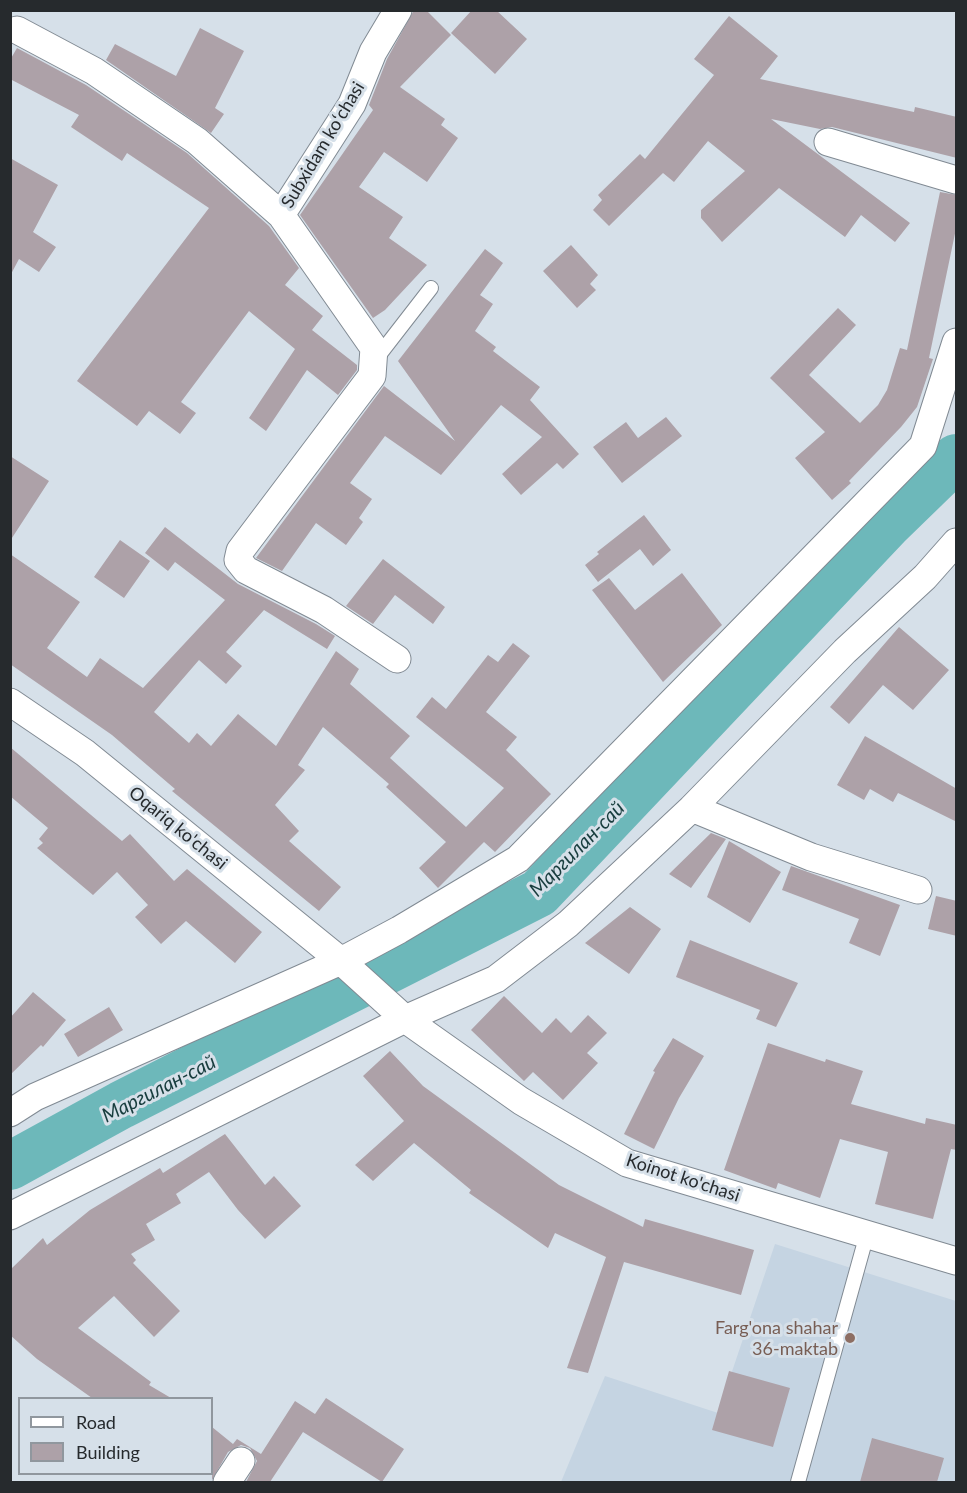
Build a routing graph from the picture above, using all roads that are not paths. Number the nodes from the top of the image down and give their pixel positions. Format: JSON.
{"nodes":[{"id":1,"x":398,"y":10,"type":"edge"},
{"id":2,"x":17,"y":28,"type":"edge"},
{"id":3,"x":828,"y":142,"type":"dead end"},
{"id":4,"x":957,"y":180,"type":"edge"},
{"id":5,"x":281,"y":215,"type":"junction"},
{"id":6,"x":431,"y":288,"type":"dead end"},
{"id":7,"x":957,"y":342,"type":"edge"},
{"id":8,"x":375,"y":360,"type":"junction"},
{"id":9,"x":957,"y":542,"type":"edge"},
{"id":10,"x":397,"y":659,"type":"dead end"},
{"id":11,"x":10,"y":702,"type":"edge"},
{"id":12,"x":693,"y":808,"type":"junction"},
{"id":13,"x":918,"y":890,"type":"dead end"},
{"id":14,"x":341,"y":961,"type":"junction"},
{"id":15,"x":405,"y":1019,"type":"junction"},
{"id":16,"x":10,"y":1113,"type":"edge"},
{"id":17,"x":10,"y":1216,"type":"edge"},
{"id":18,"x":867,"y":1234,"type":"junction"},
{"id":19,"x":957,"y":1261,"type":"edge"},
{"id":20,"x":798,"y":1482,"type":"edge"}],
"edges":[{"from":1,"to":5,"type":"street","name":"Subxidam koʻchasi"},
{"from":2,"to":5,"type":"street"},
{"from":3,"to":4,"type":"street"},
{"from":5,"to":8,"type":"street"},
{"from":6,"to":8,"type":"lane"},
{"from":7,"to":14,"type":"street"},
{"from":8,"to":10,"type":"street"},
{"from":9,"to":12,"type":"street"},
{"from":11,"to":14,"type":"street","name":"Oqariq ko'chasi"},
{"from":12,"to":13,"type":"street"},
{"from":12,"to":15,"type":"street"},
{"from":14,"to":15,"type":"street","name":"Oqariq ko'chasi"},
{"from":14,"to":16,"type":"street"},
{"from":15,"to":17,"type":"street"},
{"from":15,"to":18,"type":"street","name":"Koinot ko'chasi"},
{"from":18,"to":19,"type":"street","name":"Koinot ko'chasi"},
{"from":18,"to":20,"type":"lane"}]}
